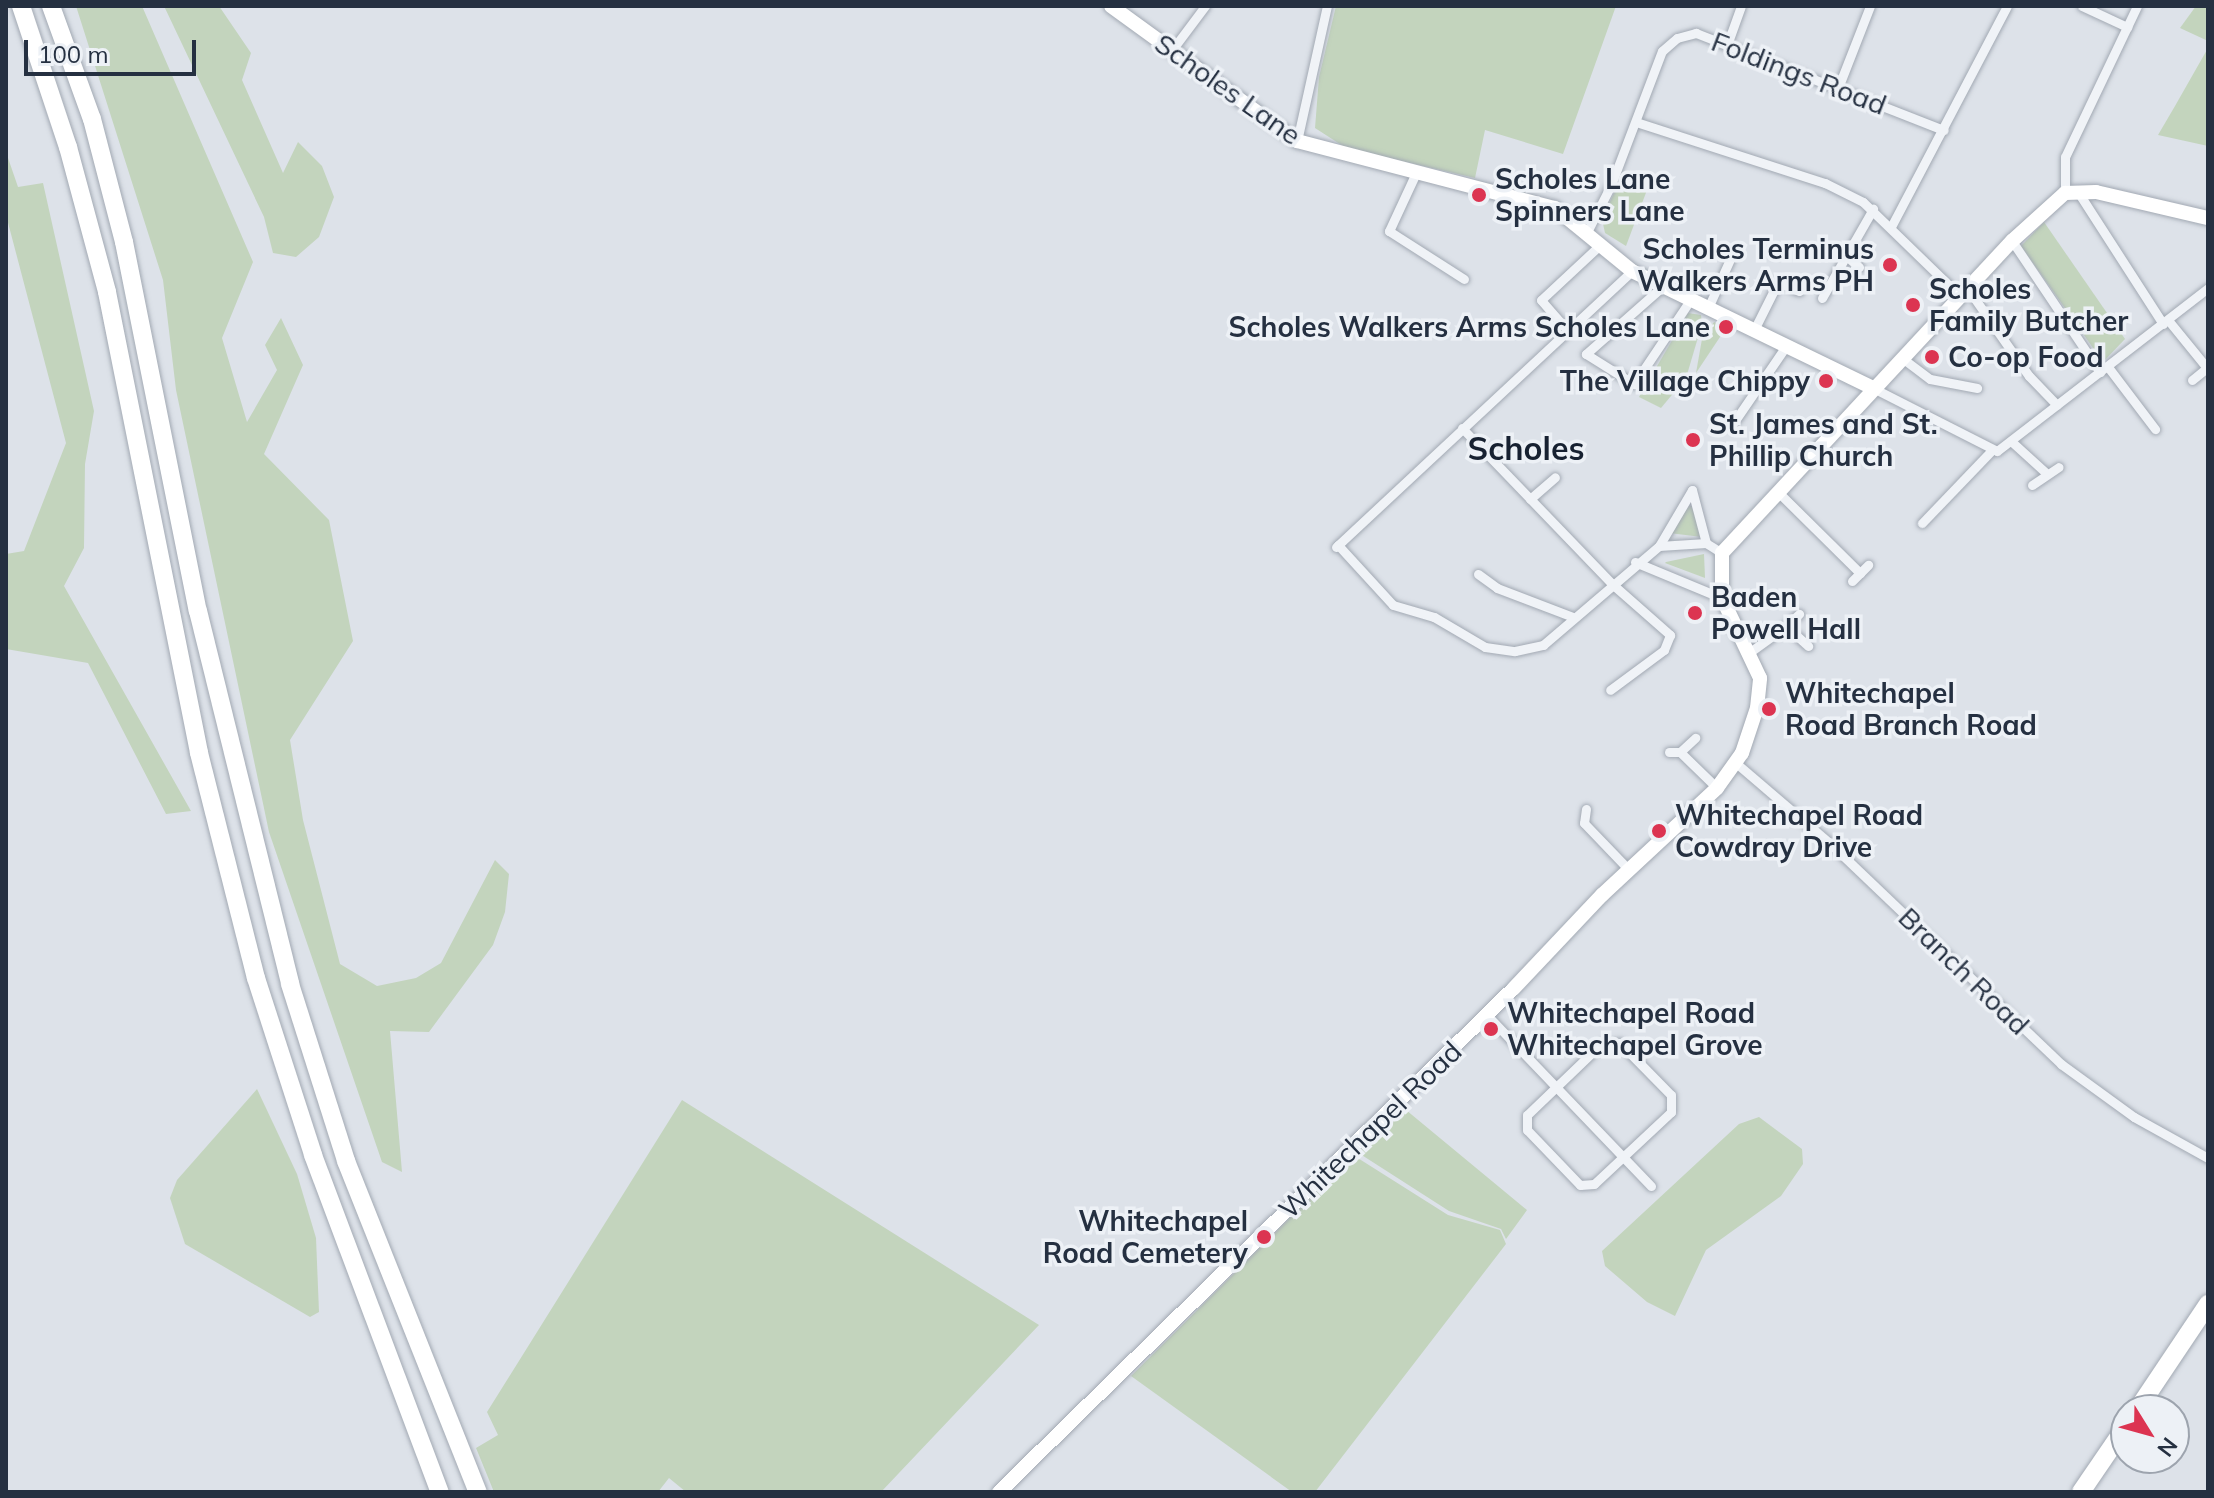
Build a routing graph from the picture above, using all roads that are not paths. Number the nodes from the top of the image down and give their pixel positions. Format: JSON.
{"nodes":[{"id":1,"x":21,"y":6,"type":"edge"},
{"id":2,"x":51,"y":6,"type":"edge"},
{"id":3,"x":1111,"y":6,"type":"edge"},
{"id":4,"x":1205,"y":6,"type":"edge"},
{"id":5,"x":1327,"y":6,"type":"edge"},
{"id":6,"x":1741,"y":6,"type":"edge"},
{"id":7,"x":1870,"y":6,"type":"edge"},
{"id":8,"x":2007,"y":6,"type":"edge"},
{"id":9,"x":2082,"y":6,"type":"edge"},
{"id":10,"x":2137,"y":6,"type":"edge"},
{"id":11,"x":2127,"y":27,"type":"junction"},
{"id":12,"x":1727,"y":45,"type":"junction"},
{"id":13,"x":1172,"y":50,"type":"junction"},
{"id":14,"x":1838,"y":88,"type":"junction"},
{"id":15,"x":1636,"y":122,"type":"junction"},
{"id":16,"x":1944,"y":130,"type":"junction"},
{"id":17,"x":1297,"y":141,"type":"junction"},
{"id":18,"x":1415,"y":175,"type":"junction"},
{"id":19,"x":2071,"y":193,"type":"junction"},
{"id":20,"x":1873,"y":209,"type":"junction"},
{"id":21,"x":2208,"y":218,"type":"edge"},
{"id":22,"x":1892,"y":225,"type":"junction"},
{"id":23,"x":1586,"y":234,"type":"junction"},
{"id":24,"x":2012,"y":241,"type":"junction"},
{"id":25,"x":1600,"y":245,"type":"junction"},
{"id":26,"x":1844,"y":254,"type":"junction"},
{"id":27,"x":1731,"y":257,"type":"dead end"},
{"id":28,"x":1859,"y":267,"type":"dead end"},
{"id":29,"x":1632,"y":271,"type":"junction"},
{"id":30,"x":1464,"y":279,"type":"dead end"},
{"id":31,"x":1663,"y":286,"type":"junction"},
{"id":32,"x":2208,"y":288,"type":"edge"},
{"id":33,"x":1799,"y":291,"type":"dead end"},
{"id":34,"x":1964,"y":292,"type":"junction"},
{"id":35,"x":1822,"y":298,"type":"dead end"},
{"id":36,"x":1691,"y":299,"type":"junction"},
{"id":37,"x":1708,"y":308,"type":"junction"},
{"id":38,"x":2166,"y":322,"type":"junction"},
{"id":39,"x":1754,"y":330,"type":"junction"},
{"id":40,"x":1568,"y":331,"type":"junction"},
{"id":41,"x":1786,"y":346,"type":"junction"},
{"id":42,"x":1902,"y":358,"type":"junction"},
{"id":43,"x":2104,"y":369,"type":"junction"},
{"id":44,"x":2208,"y":369,"type":"edge"},
{"id":45,"x":2192,"y":380,"type":"dead end"},
{"id":46,"x":1873,"y":388,"type":"junction"},
{"id":47,"x":1977,"y":388,"type":"dead end"},
{"id":48,"x":2057,"y":405,"type":"junction"},
{"id":49,"x":1734,"y":422,"type":"dead end"},
{"id":50,"x":1462,"y":428,"type":"junction"},
{"id":51,"x":2155,"y":429,"type":"dead end"},
{"id":52,"x":2012,"y":442,"type":"junction"},
{"id":53,"x":1992,"y":450,"type":"junction"},
{"id":54,"x":2059,"y":467,"type":"dead end"},
{"id":55,"x":2045,"y":472,"type":"junction"},
{"id":56,"x":1555,"y":477,"type":"dead end"},
{"id":57,"x":2032,"y":485,"type":"dead end"},
{"id":58,"x":1777,"y":491,"type":"junction"},
{"id":59,"x":1530,"y":499,"type":"junction"},
{"id":60,"x":1922,"y":523,"type":"dead end"},
{"id":61,"x":1706,"y":543,"type":"junction"},
{"id":62,"x":1659,"y":546,"type":"junction"},
{"id":63,"x":1722,"y":553,"type":"junction"},
{"id":64,"x":1635,"y":562,"type":"junction"},
{"id":65,"x":1868,"y":565,"type":"dead end"},
{"id":66,"x":1860,"y":573,"type":"junction"},
{"id":67,"x":1478,"y":574,"type":"dead end"},
{"id":68,"x":1852,"y":581,"type":"dead end"},
{"id":69,"x":1611,"y":583,"type":"junction"},
{"id":70,"x":1722,"y":598,"type":"junction"},
{"id":71,"x":1799,"y":614,"type":"dead end"},
{"id":72,"x":1573,"y":617,"type":"junction"},
{"id":73,"x":1786,"y":626,"type":"junction"},
{"id":74,"x":1808,"y":646,"type":"dead end"},
{"id":75,"x":1750,"y":652,"type":"junction"},
{"id":76,"x":1610,"y":690,"type":"dead end"},
{"id":77,"x":1695,"y":738,"type":"dead end"},
{"id":78,"x":1736,"y":763,"type":"junction"},
{"id":79,"x":1717,"y":788,"type":"junction"},
{"id":80,"x":1586,"y":809,"type":"dead end"},
{"id":81,"x":1629,"y":870,"type":"junction"},
{"id":82,"x":1487,"y":1015,"type":"junction"},
{"id":83,"x":1556,"y":1087,"type":"junction"},
{"id":84,"x":1623,"y":1157,"type":"junction"},
{"id":85,"x":2208,"y":1158,"type":"edge"},
{"id":86,"x":1651,"y":1186,"type":"dead end"},
{"id":87,"x":2208,"y":1304,"type":"edge"},
{"id":88,"x":2148,"y":1394,"type":"edge"},
{"id":89,"x":2110,"y":1449,"type":"edge"},
{"id":90,"x":440,"y":1492,"type":"edge"},
{"id":91,"x":478,"y":1492,"type":"edge"},
{"id":92,"x":999,"y":1492,"type":"edge"},
{"id":93,"x":2081,"y":1492,"type":"edge"}],
"edges":[{"from":1,"to":90,"type":"highway"},
{"from":2,"to":91,"type":"highway"},
{"from":3,"to":13,"type":"main road","name":"Scholes Lane"},
{"from":4,"to":13,"type":"street"},
{"from":5,"to":17,"type":"street"},
{"from":6,"to":12,"type":"street"},
{"from":7,"to":14,"type":"street"},
{"from":8,"to":16,"type":"street"},
{"from":9,"to":11,"type":"street"},
{"from":10,"to":11,"type":"street"},
{"from":11,"to":19,"type":"street"},
{"from":12,"to":14,"type":"street","name":"Foldings Road"},
{"from":12,"to":15,"type":"street","name":"Foldings Road"},
{"from":13,"to":17,"type":"main road","name":"Scholes Lane"},
{"from":14,"to":16,"type":"street","name":"Foldings Road"},
{"from":15,"to":20,"type":"street"},
{"from":15,"to":23,"type":"street","name":"Foldings Road"},
{"from":16,"to":22,"type":"street"},
{"from":17,"to":18,"type":"main road","name":"Scholes Lane"},
{"from":18,"to":23,"type":"main road","name":"Scholes Lane"},
{"from":18,"to":30,"type":"street"},
{"from":19,"to":21,"type":"main road"},
{"from":19,"to":24,"type":"main road"},
{"from":19,"to":38,"type":"street"},
{"from":20,"to":22,"type":"street"},
{"from":20,"to":26,"type":"street"},
{"from":22,"to":34,"type":"street"},
{"from":23,"to":25,"type":"main road","name":"Scholes Lane"},
{"from":24,"to":34,"type":"main road"},
{"from":24,"to":43,"type":"street"},
{"from":25,"to":29,"type":"main road","name":"Scholes Lane"},
{"from":25,"to":40,"type":"street"},
{"from":26,"to":28,"type":"street"},
{"from":26,"to":35,"type":"street"},
{"from":27,"to":37,"type":"street"},
{"from":29,"to":31,"type":"main road","name":"Scholes Lane"},
{"from":29,"to":40,"type":"street"},
{"from":31,"to":36,"type":"main road","name":"Scholes Lane"},
{"from":31,"to":36,"type":"street"},
{"from":32,"to":38,"type":"street"},
{"from":33,"to":39,"type":"street"},
{"from":34,"to":42,"type":"main road"},
{"from":34,"to":48,"type":"street"},
{"from":36,"to":37,"type":"main road","name":"Scholes Lane"},
{"from":37,"to":39,"type":"main road","name":"Scholes Lane"},
{"from":38,"to":43,"type":"street"},
{"from":38,"to":44,"type":"street"},
{"from":39,"to":41,"type":"main road","name":"Scholes Lane"},
{"from":40,"to":50,"type":"street"},
{"from":41,"to":46,"type":"main road","name":"Scholes Lane"},
{"from":41,"to":49,"type":"street"},
{"from":42,"to":46,"type":"main road"},
{"from":42,"to":47,"type":"street"},
{"from":43,"to":48,"type":"street"},
{"from":43,"to":51,"type":"street"},
{"from":44,"to":45,"type":"street"},
{"from":46,"to":53,"type":"street"},
{"from":46,"to":58,"type":"main road"},
{"from":48,"to":52,"type":"street"},
{"from":50,"to":59,"type":"street"},
{"from":50,"to":72,"type":"street"},
{"from":52,"to":53,"type":"street"},
{"from":52,"to":55,"type":"street"},
{"from":53,"to":60,"type":"street"},
{"from":54,"to":55,"type":"street"},
{"from":55,"to":57,"type":"street"},
{"from":56,"to":59,"type":"street"},
{"from":58,"to":63,"type":"main road"},
{"from":58,"to":66,"type":"street"},
{"from":59,"to":69,"type":"street"},
{"from":61,"to":62,"type":"street"},
{"from":61,"to":62,"type":"street"},
{"from":61,"to":63,"type":"street"},
{"from":62,"to":64,"type":"street"},
{"from":63,"to":70,"type":"main road"},
{"from":64,"to":69,"type":"street"},
{"from":64,"to":70,"type":"street"},
{"from":65,"to":66,"type":"street"},
{"from":66,"to":68,"type":"street"},
{"from":67,"to":72,"type":"street"},
{"from":69,"to":72,"type":"street"},
{"from":69,"to":76,"type":"street"},
{"from":70,"to":75,"type":"main road","name":"Whitechapel Road"},
{"from":71,"to":73,"type":"street"},
{"from":73,"to":74,"type":"street"},
{"from":73,"to":75,"type":"street"},
{"from":75,"to":78,"type":"main road","name":"Whitechapel Road"},
{"from":77,"to":79,"type":"street"},
{"from":78,"to":79,"type":"main road","name":"Whitechapel Road"},
{"from":78,"to":85,"type":"street","name":"Branch Road"},
{"from":79,"to":81,"type":"main road","name":"Whitechapel Road"},
{"from":80,"to":81,"type":"street"},
{"from":81,"to":82,"type":"main road","name":"Whitechapel Road"},
{"from":82,"to":83,"type":"street"},
{"from":82,"to":92,"type":"main road","name":"Whitechapel Road"},
{"from":83,"to":84,"type":"street"},
{"from":83,"to":84,"type":"street"},
{"from":83,"to":84,"type":"street"},
{"from":84,"to":86,"type":"street"},
{"from":87,"to":88,"type":"highway"},
{"from":89,"to":93,"type":"highway"}]}
